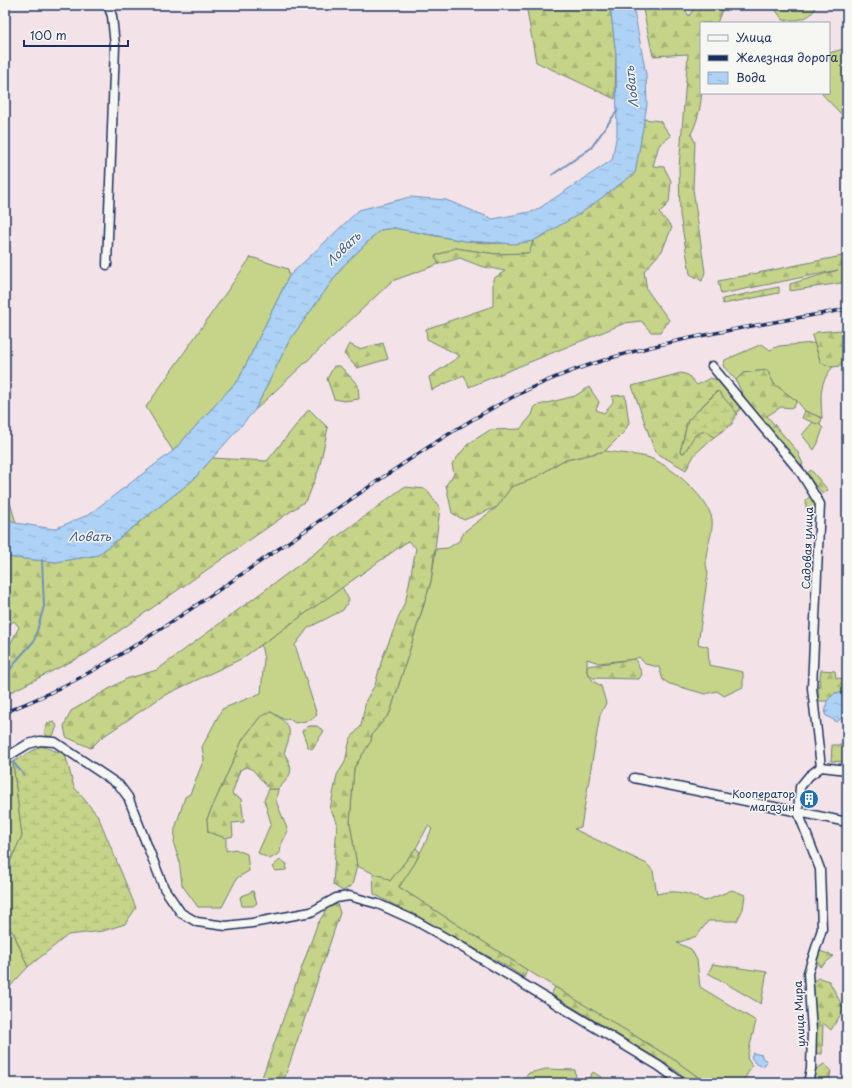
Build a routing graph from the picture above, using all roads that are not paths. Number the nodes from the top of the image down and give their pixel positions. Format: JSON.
{"nodes":[{"id":1,"x":108,"y":5,"type":"edge"},
{"id":2,"x":107,"y":265,"type":"dead end"},
{"id":3,"x":712,"y":366,"type":"dead end"},
{"id":4,"x":5,"y":758,"type":"edge"},
{"id":5,"x":821,"y":767,"type":"junction"},
{"id":6,"x":847,"y":770,"type":"edge"},
{"id":7,"x":634,"y":778,"type":"dead end"},
{"id":8,"x":798,"y":812,"type":"junction"},
{"id":9,"x":847,"y":822,"type":"edge"},
{"id":10,"x":682,"y":1083,"type":"edge"},
{"id":11,"x":808,"y":1083,"type":"edge"}],
"edges":[{"from":1,"to":2,"type":"street"},
{"from":3,"to":5,"type":"street","name":"Садовая улица"},
{"from":4,"to":10,"type":"street"},
{"from":5,"to":6,"type":"street"},
{"from":5,"to":8,"type":"street","name":"улица Мира"},
{"from":7,"to":8,"type":"street"},
{"from":8,"to":9,"type":"street"},
{"from":8,"to":11,"type":"street","name":"улица Мира"}]}
